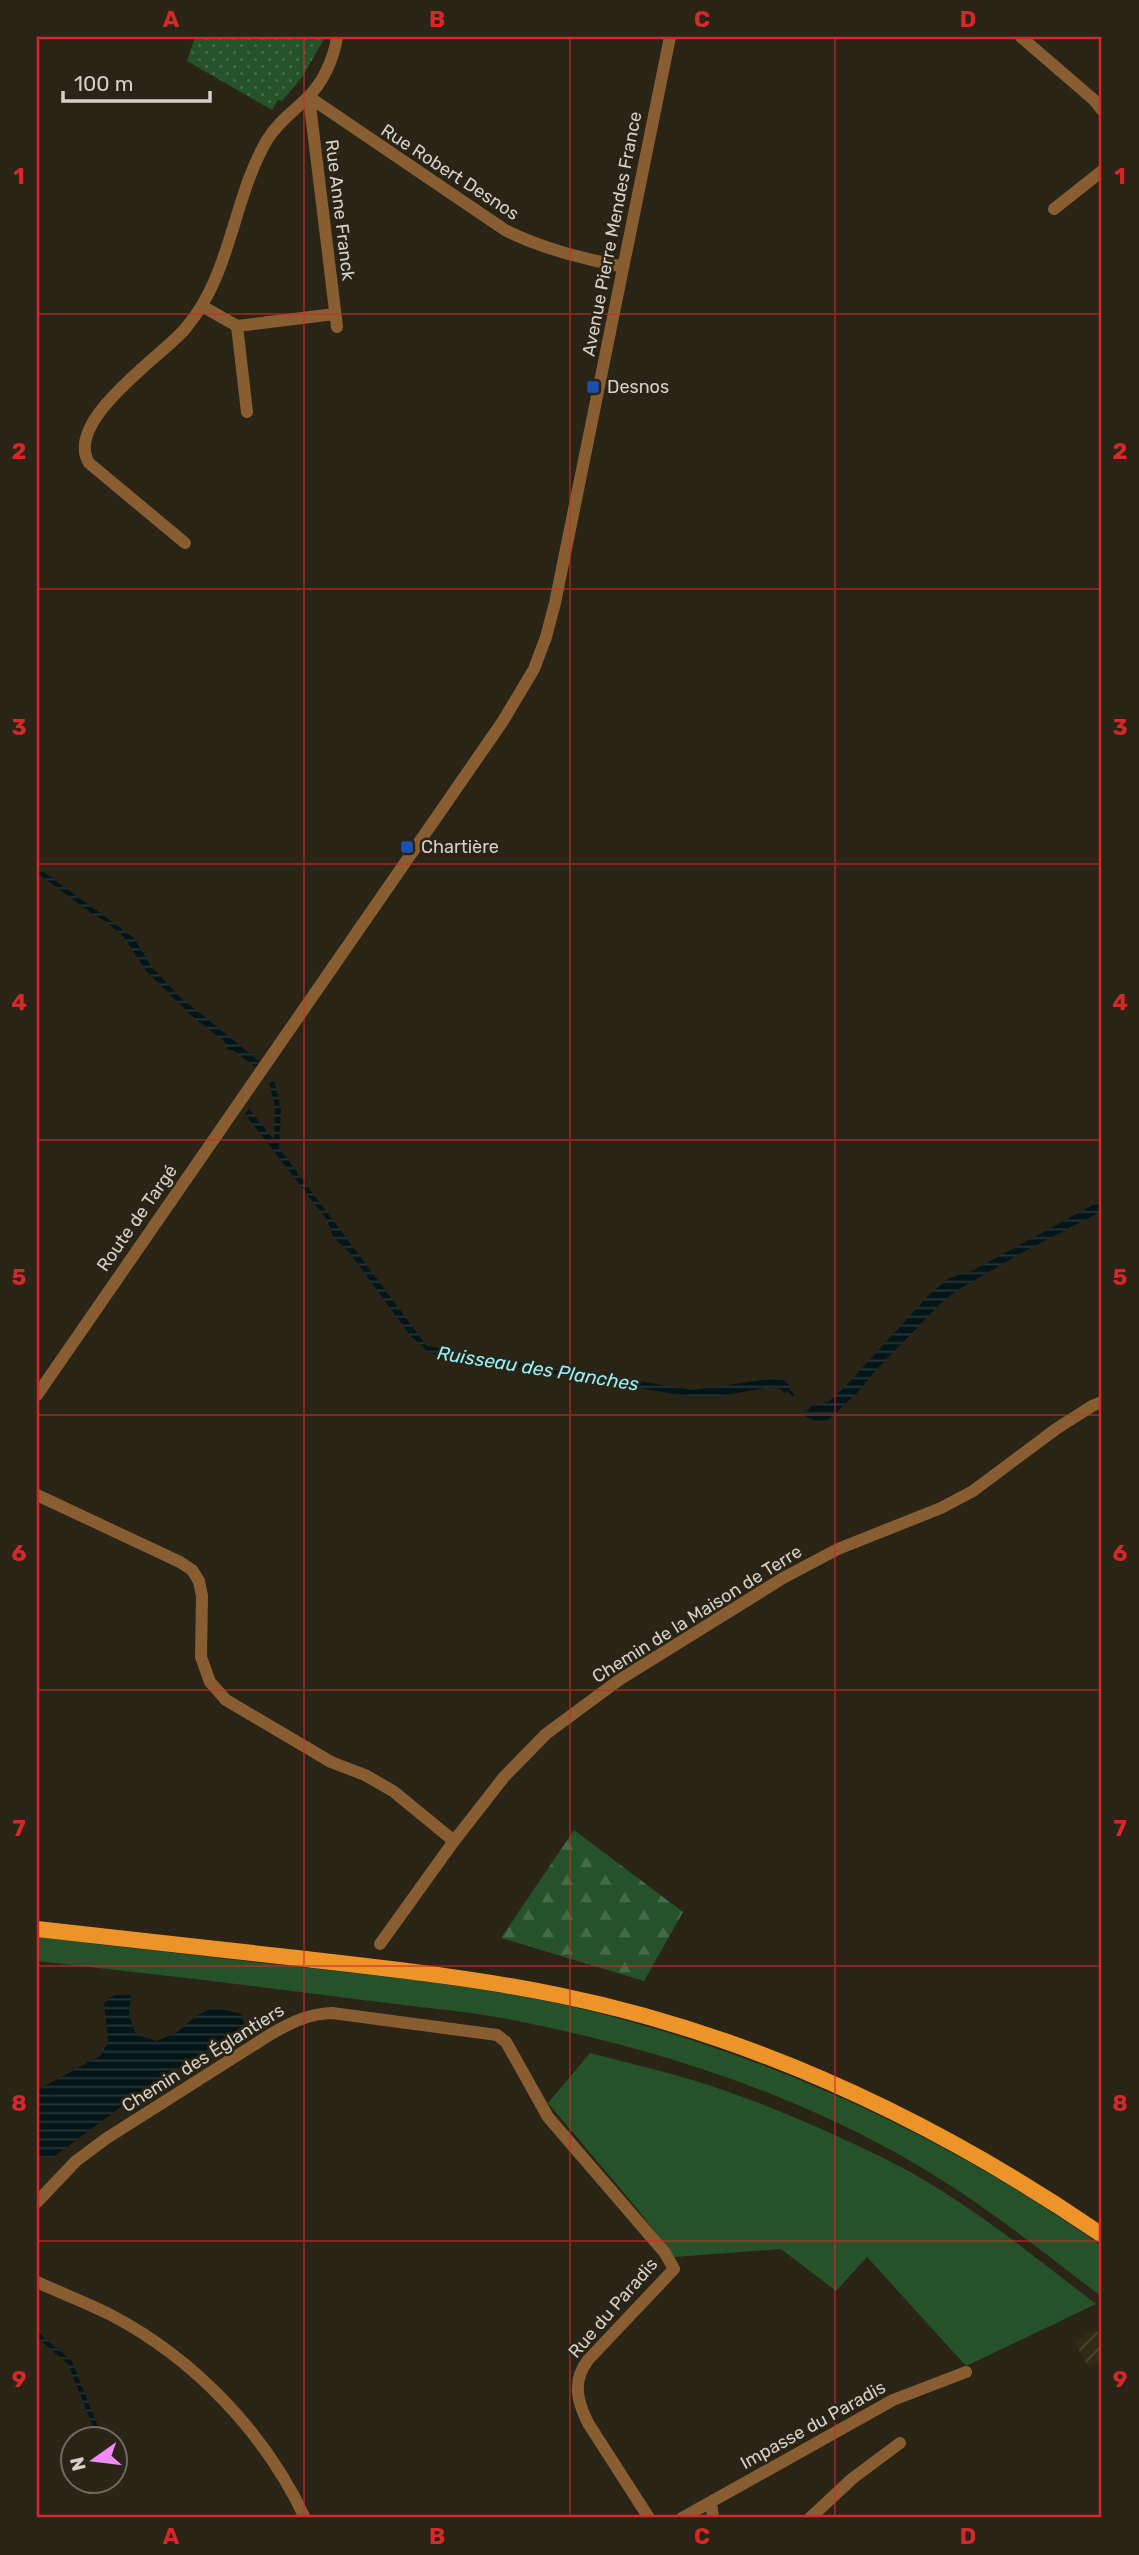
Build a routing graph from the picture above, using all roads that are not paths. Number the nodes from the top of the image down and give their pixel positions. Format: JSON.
{"nodes":[{"id":1,"x":337,"y":37,"type":"edge"},
{"id":2,"x":670,"y":37,"type":"edge"},
{"id":3,"x":1021,"y":37,"type":"edge"},
{"id":4,"x":309,"y":97,"type":"junction"},
{"id":5,"x":1102,"y":110,"type":"edge"},
{"id":6,"x":1102,"y":171,"type":"edge"},
{"id":7,"x":1054,"y":209,"type":"dead end"},
{"id":8,"x":623,"y":267,"type":"junction"},
{"id":9,"x":202,"y":306,"type":"junction"},
{"id":10,"x":237,"y":326,"type":"junction"},
{"id":11,"x":247,"y":412,"type":"dead end"},
{"id":12,"x":185,"y":543,"type":"dead end"},
{"id":13,"x":268,"y":1063,"type":"joint"},
{"id":14,"x":37,"y":1395,"type":"edge"},
{"id":15,"x":1102,"y":1402,"type":"edge"},
{"id":16,"x":37,"y":1495,"type":"edge"},
{"id":17,"x":454,"y":1841,"type":"junction"},
{"id":18,"x":37,"y":1929,"type":"edge"},
{"id":19,"x":380,"y":1944,"type":"dead end"},
{"id":20,"x":497,"y":2035,"type":"joint"},
{"id":21,"x":37,"y":2202,"type":"edge"},
{"id":22,"x":1102,"y":2235,"type":"edge"},
{"id":23,"x":37,"y":2282,"type":"edge"},
{"id":24,"x":966,"y":2372,"type":"dead end"},
{"id":25,"x":900,"y":2443,"type":"dead end"},
{"id":26,"x":711,"y":2502,"type":"junction"},
{"id":27,"x":305,"y":2518,"type":"edge"},
{"id":28,"x":649,"y":2518,"type":"edge"},
{"id":29,"x":682,"y":2518,"type":"edge"},
{"id":30,"x":713,"y":2518,"type":"edge"},
{"id":31,"x":810,"y":2518,"type":"edge"}],
"edges":[{"from":1,"to":4,"type":"street"},
{"from":2,"to":8,"type":"street","name":"Avenue Pierre Mendes France"},
{"from":3,"to":5,"type":"street"},
{"from":4,"to":8,"type":"street","name":"Rue Robert Desnos"},
{"from":4,"to":9,"type":"street"},
{"from":4,"to":10,"type":"street","name":"Rue Anne Franck"},
{"from":6,"to":7,"type":"street"},
{"from":8,"to":13,"type":"street","name":"Avenue Pierre Mendes France"},
{"from":9,"to":10,"type":"street"},
{"from":9,"to":12,"type":"street"},
{"from":10,"to":11,"type":"street"},
{"from":13,"to":14,"type":"street","name":"Route de Targé"},
{"from":15,"to":17,"type":"street","name":"Chemin de la Maison de Terre"},
{"from":16,"to":17,"type":"street"},
{"from":17,"to":19,"type":"street","name":"Chemin de la Maison de Terre"},
{"from":18,"to":22,"type":"main road"},
{"from":20,"to":21,"type":"street","name":"Chemin des Églantiers"},
{"from":20,"to":28,"type":"street","name":"Rue du Paradis"},
{"from":23,"to":27,"type":"street"},
{"from":24,"to":26,"type":"street","name":"Impasse du Paradis"},
{"from":25,"to":31,"type":"street"},
{"from":26,"to":29,"type":"street","name":"Impasse du Paradis"},
{"from":26,"to":30,"type":"street"}]}
